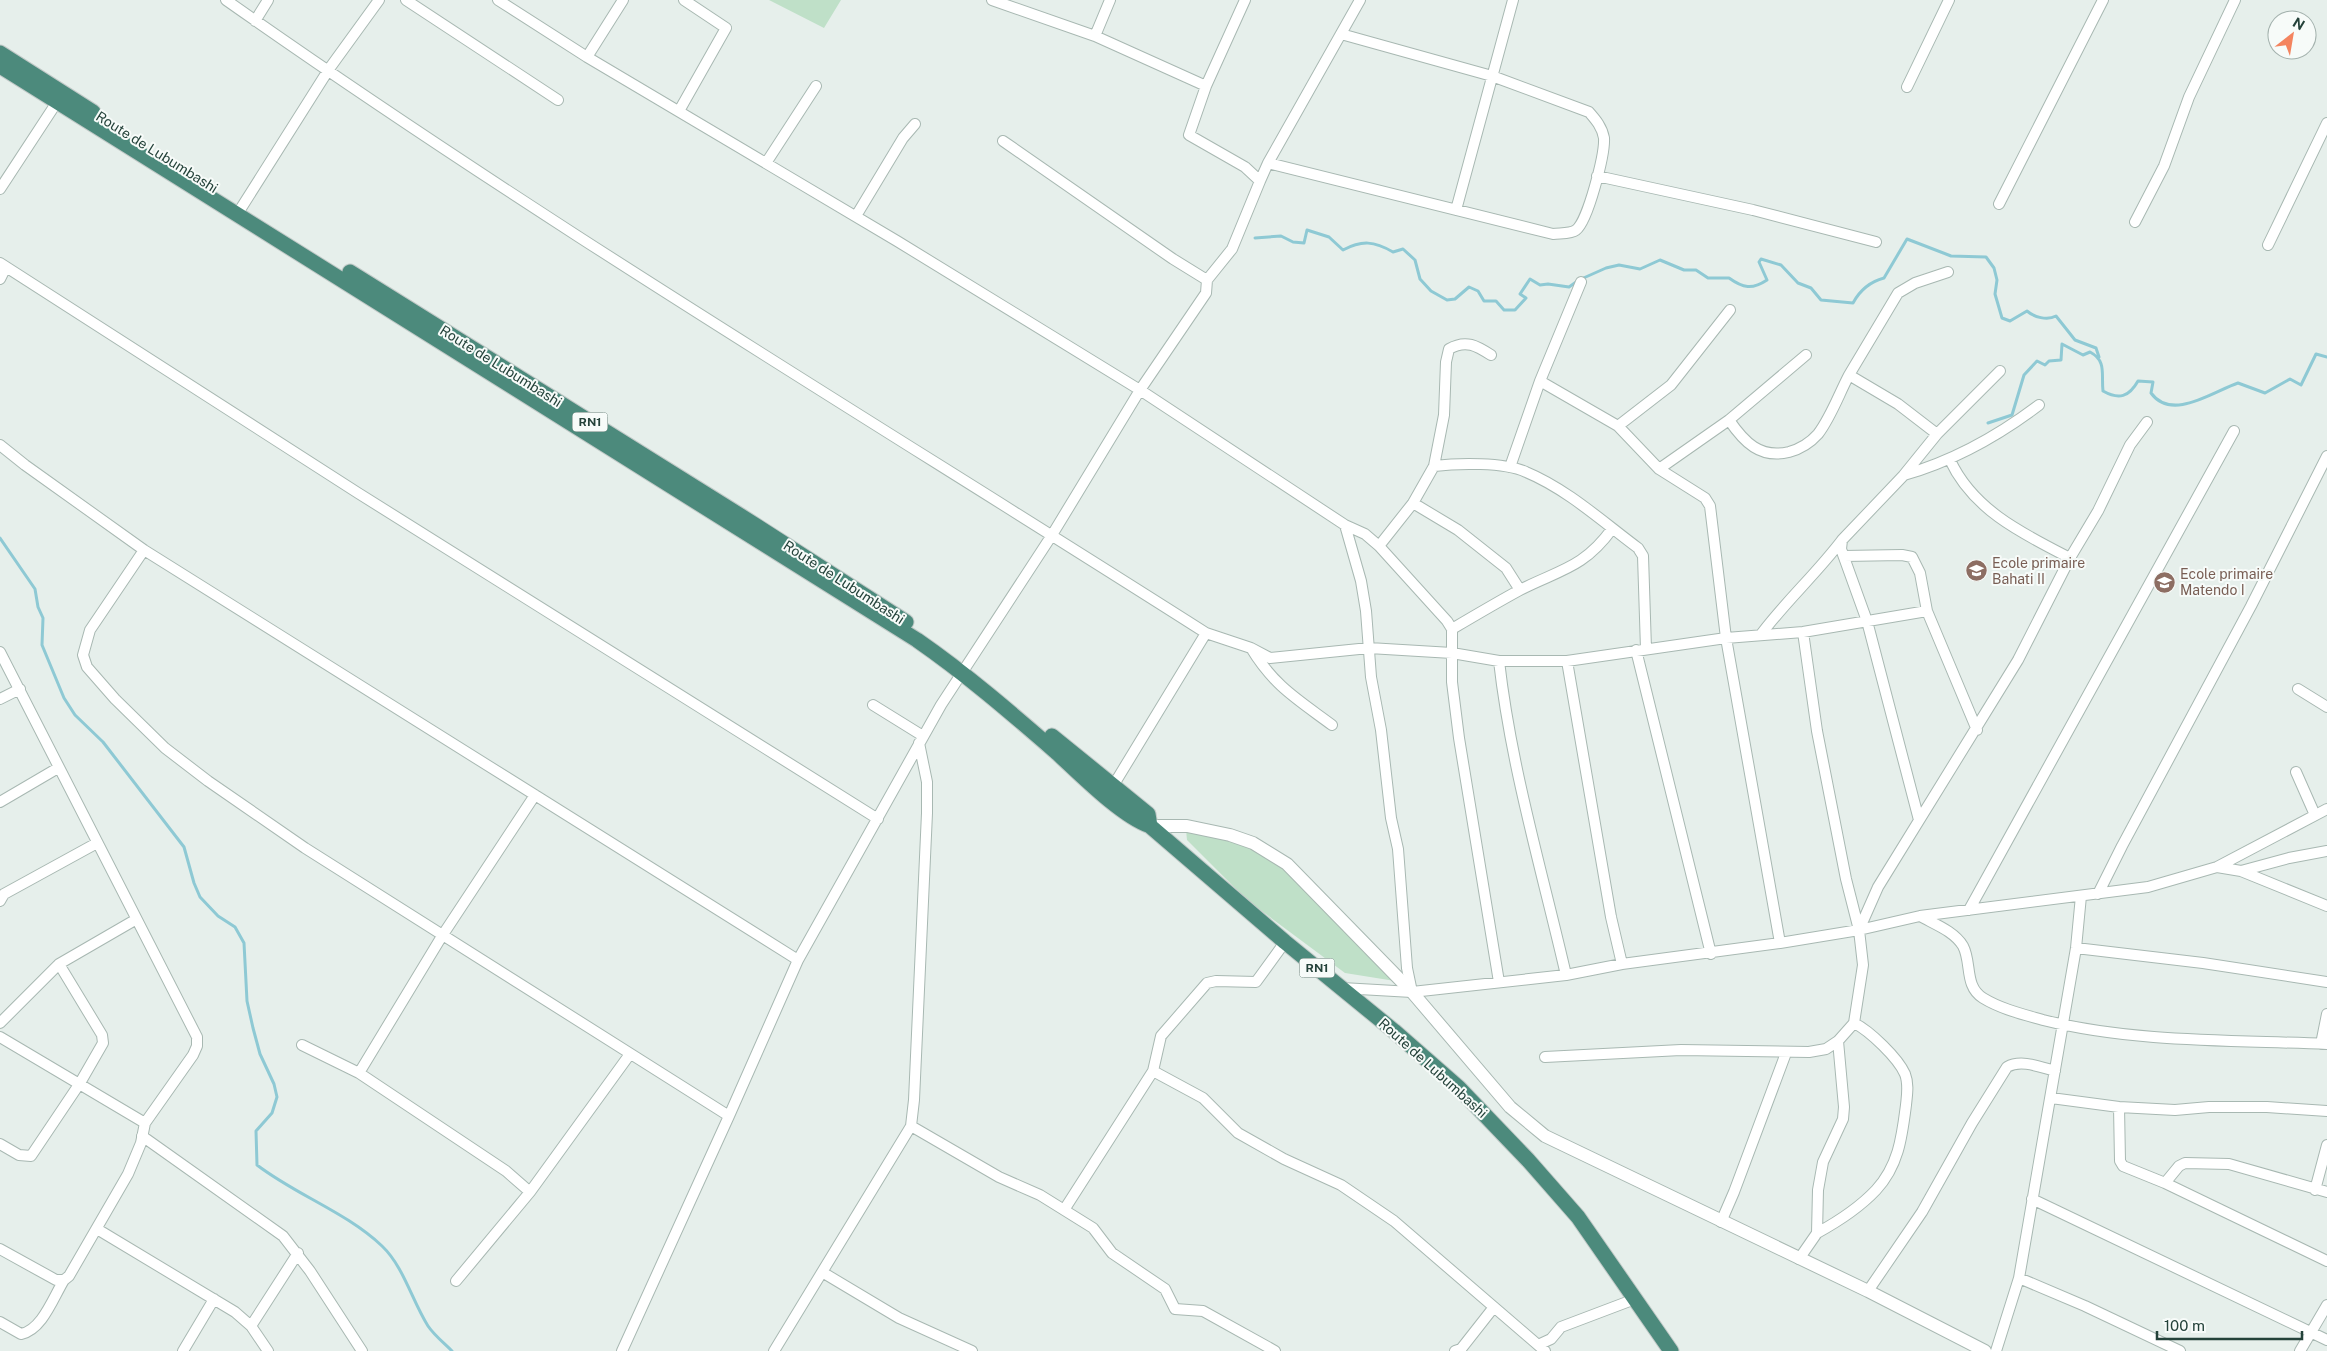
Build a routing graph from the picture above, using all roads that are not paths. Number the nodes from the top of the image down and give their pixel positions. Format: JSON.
{"nodes":[{"id":1,"x":226,"y":0,"type":"edge"},
{"id":2,"x":268,"y":0,"type":"edge"},
{"id":3,"x":379,"y":0,"type":"edge"},
{"id":4,"x":406,"y":0,"type":"edge"},
{"id":5,"x":623,"y":0,"type":"edge"},
{"id":6,"x":684,"y":0,"type":"edge"},
{"id":7,"x":992,"y":0,"type":"edge"},
{"id":8,"x":1110,"y":0,"type":"edge"},
{"id":9,"x":1245,"y":0,"type":"edge"},
{"id":10,"x":1360,"y":0,"type":"edge"},
{"id":11,"x":1514,"y":0,"type":"edge"},
{"id":12,"x":1950,"y":0,"type":"edge"},
{"id":13,"x":2103,"y":0,"type":"edge"},
{"id":14,"x":2235,"y":0,"type":"edge"},
{"id":15,"x":503,"y":1,"type":"edge"},
{"id":16,"x":255,"y":20,"type":"junction"},
{"id":17,"x":1341,"y":34,"type":"junction"},
{"id":18,"x":1095,"y":36,"type":"junction"},
{"id":19,"x":0,"y":53,"type":"edge"},
{"id":20,"x":587,"y":57,"type":"junction"},
{"id":21,"x":0,"y":66,"type":"edge"},
{"id":22,"x":329,"y":69,"type":"junction"},
{"id":23,"x":1492,"y":76,"type":"junction"},
{"id":24,"x":816,"y":86,"type":"dead end"},
{"id":25,"x":1206,"y":86,"type":"junction"},
{"id":26,"x":1908,"y":87,"type":"dead end"},
{"id":27,"x":558,"y":100,"type":"dead end"},
{"id":28,"x":56,"y":102,"type":"junction"},
{"id":29,"x":679,"y":111,"type":"junction"},
{"id":30,"x":2327,"y":123,"type":"edge"},
{"id":31,"x":915,"y":124,"type":"dead end"},
{"id":32,"x":1003,"y":141,"type":"dead end"},
{"id":33,"x":766,"y":163,"type":"junction"},
{"id":34,"x":1268,"y":163,"type":"junction"},
{"id":35,"x":1597,"y":176,"type":"junction"},
{"id":36,"x":1260,"y":181,"type":"junction"},
{"id":37,"x":0,"y":189,"type":"edge"},
{"id":38,"x":1999,"y":204,"type":"dead end"},
{"id":39,"x":240,"y":209,"type":"junction"},
{"id":40,"x":1456,"y":210,"type":"junction"},
{"id":41,"x":856,"y":216,"type":"junction"},
{"id":42,"x":2135,"y":222,"type":"dead end"},
{"id":43,"x":1876,"y":242,"type":"dead end"},
{"id":44,"x":2268,"y":244,"type":"dead end"},
{"id":45,"x":3,"y":265,"type":"edge"},
{"id":46,"x":1948,"y":272,"type":"dead end"},
{"id":47,"x":0,"y":279,"type":"edge"},
{"id":48,"x":1207,"y":280,"type":"junction"},
{"id":49,"x":1581,"y":282,"type":"dead end"},
{"id":50,"x":1730,"y":310,"type":"dead end"},
{"id":51,"x":1491,"y":355,"type":"dead end"},
{"id":52,"x":1806,"y":355,"type":"dead end"},
{"id":53,"x":2000,"y":371,"type":"dead end"},
{"id":54,"x":1849,"y":375,"type":"junction"},
{"id":55,"x":1540,"y":380,"type":"junction"},
{"id":56,"x":1140,"y":390,"type":"junction"},
{"id":57,"x":2039,"y":405,"type":"dead end"},
{"id":58,"x":1729,"y":420,"type":"junction"},
{"id":59,"x":2147,"y":422,"type":"dead end"},
{"id":60,"x":1618,"y":426,"type":"junction"},
{"id":61,"x":2234,"y":431,"type":"dead end"},
{"id":62,"x":1937,"y":434,"type":"junction"},
{"id":63,"x":0,"y":445,"type":"edge"},
{"id":64,"x":2327,"y":456,"type":"edge"},
{"id":65,"x":1950,"y":460,"type":"junction"},
{"id":66,"x":1434,"y":466,"type":"junction"},
{"id":67,"x":1510,"y":467,"type":"junction"},
{"id":68,"x":1659,"y":468,"type":"junction"},
{"id":69,"x":1903,"y":476,"type":"junction"},
{"id":70,"x":1413,"y":503,"type":"junction"},
{"id":71,"x":1345,"y":525,"type":"junction"},
{"id":72,"x":1612,"y":529,"type":"junction"},
{"id":73,"x":1052,"y":535,"type":"junction"},
{"id":74,"x":1842,"y":540,"type":"junction"},
{"id":75,"x":1379,"y":546,"type":"junction"},
{"id":76,"x":144,"y":550,"type":"junction"},
{"id":77,"x":1844,"y":556,"type":"junction"},
{"id":78,"x":2070,"y":558,"type":"junction"},
{"id":79,"x":1520,"y":590,"type":"junction"},
{"id":80,"x":1927,"y":611,"type":"junction"},
{"id":81,"x":1867,"y":621,"type":"junction"},
{"id":82,"x":1452,"y":629,"type":"junction"},
{"id":83,"x":1803,"y":632,"type":"junction"},
{"id":84,"x":1206,"y":633,"type":"junction"},
{"id":85,"x":1762,"y":633,"type":"junction"},
{"id":86,"x":1726,"y":638,"type":"junction"},
{"id":87,"x":1251,"y":648,"type":"junction"},
{"id":88,"x":1369,"y":648,"type":"junction"},
{"id":89,"x":1641,"y":649,"type":"junction"},
{"id":90,"x":0,"y":652,"type":"edge"},
{"id":91,"x":1452,"y":653,"type":"junction"},
{"id":92,"x":1499,"y":661,"type":"junction"},
{"id":93,"x":1566,"y":661,"type":"junction"},
{"id":94,"x":966,"y":668,"type":"junction"},
{"id":95,"x":20,"y":689,"type":"junction"},
{"id":96,"x":2298,"y":689,"type":"dead end"},
{"id":97,"x":0,"y":699,"type":"edge"},
{"id":98,"x":873,"y":705,"type":"dead end"},
{"id":99,"x":2327,"y":707,"type":"edge"},
{"id":100,"x":1332,"y":725,"type":"dead end"},
{"id":101,"x":1977,"y":730,"type":"junction"},
{"id":102,"x":921,"y":740,"type":"junction"},
{"id":103,"x":58,"y":768,"type":"junction"},
{"id":104,"x":2296,"y":772,"type":"dead end"},
{"id":105,"x":1113,"y":786,"type":"junction"},
{"id":106,"x":535,"y":795,"type":"junction"},
{"id":107,"x":0,"y":802,"type":"edge"},
{"id":108,"x":2327,"y":809,"type":"edge"},
{"id":109,"x":2315,"y":815,"type":"junction"},
{"id":110,"x":878,"y":819,"type":"junction"},
{"id":111,"x":1919,"y":820,"type":"junction"},
{"id":112,"x":1150,"y":826,"type":"junction"},
{"id":113,"x":97,"y":843,"type":"junction"},
{"id":114,"x":2327,"y":851,"type":"edge"},
{"id":115,"x":2217,"y":867,"type":"junction"},
{"id":116,"x":2241,"y":871,"type":"junction"},
{"id":117,"x":2098,"y":894,"type":"junction"},
{"id":118,"x":2081,"y":896,"type":"junction"},
{"id":119,"x":0,"y":900,"type":"edge"},
{"id":120,"x":2327,"y":906,"type":"edge"},
{"id":121,"x":1969,"y":910,"type":"junction"},
{"id":122,"x":1920,"y":916,"type":"junction"},
{"id":123,"x":136,"y":920,"type":"junction"},
{"id":124,"x":1859,"y":930,"type":"junction"},
{"id":125,"x":442,"y":936,"type":"junction"},
{"id":126,"x":1285,"y":942,"type":"junction"},
{"id":127,"x":1780,"y":943,"type":"junction"},
{"id":128,"x":2076,"y":948,"type":"junction"},
{"id":129,"x":1711,"y":954,"type":"junction"},
{"id":130,"x":798,"y":960,"type":"junction"},
{"id":131,"x":59,"y":964,"type":"junction"},
{"id":132,"x":1622,"y":964,"type":"junction"},
{"id":133,"x":1566,"y":974,"type":"junction"},
{"id":134,"x":1499,"y":982,"type":"junction"},
{"id":135,"x":2327,"y":982,"type":"edge"},
{"id":136,"x":1341,"y":988,"type":"junction"},
{"id":137,"x":1412,"y":992,"type":"junction"},
{"id":138,"x":2327,"y":1014,"type":"edge"},
{"id":139,"x":0,"y":1023,"type":"edge"},
{"id":140,"x":1854,"y":1023,"type":"junction"},
{"id":141,"x":2062,"y":1024,"type":"junction"},
{"id":142,"x":0,"y":1037,"type":"edge"},
{"id":143,"x":1838,"y":1041,"type":"junction"},
{"id":144,"x":2324,"y":1044,"type":"edge"},
{"id":145,"x":302,"y":1045,"type":"dead end"},
{"id":146,"x":1786,"y":1053,"type":"junction"},
{"id":147,"x":630,"y":1054,"type":"junction"},
{"id":148,"x":1545,"y":1057,"type":"dead end"},
{"id":149,"x":1153,"y":1071,"type":"junction"},
{"id":150,"x":2055,"y":1071,"type":"junction"},
{"id":151,"x":359,"y":1074,"type":"junction"},
{"id":152,"x":80,"y":1083,"type":"junction"},
{"id":153,"x":2051,"y":1098,"type":"junction"},
{"id":154,"x":2119,"y":1107,"type":"junction"},
{"id":155,"x":2327,"y":1111,"type":"edge"},
{"id":156,"x":729,"y":1116,"type":"junction"},
{"id":157,"x":145,"y":1123,"type":"junction"},
{"id":158,"x":911,"y":1126,"type":"junction"},
{"id":159,"x":142,"y":1136,"type":"junction"},
{"id":160,"x":0,"y":1144,"type":"edge"},
{"id":161,"x":2327,"y":1145,"type":"edge"},
{"id":162,"x":2165,"y":1183,"type":"junction"},
{"id":163,"x":2315,"y":1190,"type":"junction"},
{"id":164,"x":530,"y":1192,"type":"junction"},
{"id":165,"x":2327,"y":1192,"type":"edge"},
{"id":166,"x":2032,"y":1199,"type":"junction"},
{"id":167,"x":1064,"y":1210,"type":"junction"},
{"id":168,"x":1721,"y":1222,"type":"junction"},
{"id":169,"x":97,"y":1228,"type":"junction"},
{"id":170,"x":1817,"y":1233,"type":"junction"},
{"id":171,"x":0,"y":1249,"type":"edge"},
{"id":172,"x":298,"y":1253,"type":"junction"},
{"id":173,"x":1799,"y":1259,"type":"junction"},
{"id":174,"x":2327,"y":1261,"type":"edge"},
{"id":175,"x":822,"y":1272,"type":"junction"},
{"id":176,"x":2019,"y":1278,"type":"junction"},
{"id":177,"x":64,"y":1280,"type":"junction"},
{"id":178,"x":456,"y":1281,"type":"dead end"},
{"id":179,"x":1868,"y":1291,"type":"junction"},
{"id":180,"x":214,"y":1299,"type":"junction"},
{"id":181,"x":1635,"y":1299,"type":"junction"},
{"id":182,"x":2327,"y":1305,"type":"edge"},
{"id":183,"x":1494,"y":1307,"type":"junction"},
{"id":184,"x":0,"y":1322,"type":"edge"},
{"id":185,"x":251,"y":1326,"type":"junction"},
{"id":186,"x":2309,"y":1332,"type":"junction"},
{"id":187,"x":2327,"y":1340,"type":"edge"},
{"id":188,"x":1542,"y":1348,"type":"edge"},
{"id":189,"x":183,"y":1351,"type":"edge"},
{"id":190,"x":268,"y":1351,"type":"edge"},
{"id":191,"x":362,"y":1351,"type":"edge"},
{"id":192,"x":622,"y":1351,"type":"edge"},
{"id":193,"x":774,"y":1351,"type":"edge"},
{"id":194,"x":972,"y":1351,"type":"edge"},
{"id":195,"x":1275,"y":1351,"type":"edge"},
{"id":196,"x":1455,"y":1351,"type":"edge"},
{"id":197,"x":1672,"y":1351,"type":"edge"},
{"id":198,"x":1985,"y":1351,"type":"edge"},
{"id":199,"x":1996,"y":1351,"type":"edge"},
{"id":200,"x":2180,"y":1351,"type":"edge"},
{"id":201,"x":2300,"y":1351,"type":"edge"}],
"edges":[{"from":1,"to":16,"type":"street"},
{"from":2,"to":16,"type":"street"},
{"from":3,"to":22,"type":"street"},
{"from":4,"to":27,"type":"street"},
{"from":5,"to":20,"type":"street"},
{"from":6,"to":29,"type":"street"},
{"from":7,"to":18,"type":"street"},
{"from":8,"to":18,"type":"street"},
{"from":9,"to":25,"type":"street"},
{"from":10,"to":17,"type":"street"},
{"from":11,"to":23,"type":"street"},
{"from":12,"to":26,"type":"street"},
{"from":13,"to":38,"type":"street"},
{"from":14,"to":42,"type":"street"},
{"from":15,"to":20,"type":"street"},
{"from":16,"to":22,"type":"street"},
{"from":17,"to":23,"type":"street"},
{"from":17,"to":34,"type":"street"},
{"from":18,"to":25,"type":"street"},
{"from":19,"to":39,"type":"highway","name":"Route de Lubumbashi","number":"RN1"},
{"from":20,"to":29,"type":"street"},
{"from":21,"to":28,"type":"highway","name":"Route de Lubumbashi","number":"RN1"},
{"from":22,"to":39,"type":"street"},
{"from":22,"to":73,"type":"street"},
{"from":23,"to":35,"type":"street"},
{"from":23,"to":40,"type":"street"},
{"from":24,"to":33,"type":"street"},
{"from":25,"to":36,"type":"street"},
{"from":28,"to":37,"type":"street"},
{"from":28,"to":39,"type":"highway","name":"Route de Lubumbashi","number":"RN1"},
{"from":29,"to":33,"type":"street"},
{"from":30,"to":44,"type":"street"},
{"from":31,"to":41,"type":"street"},
{"from":32,"to":48,"type":"street"},
{"from":33,"to":41,"type":"street"},
{"from":34,"to":36,"type":"street"},
{"from":34,"to":40,"type":"street"},
{"from":35,"to":40,"type":"street"},
{"from":35,"to":43,"type":"street"},
{"from":36,"to":48,"type":"street"},
{"from":39,"to":94,"type":"highway","name":"Route de Lubumbashi","number":"RN1"},
{"from":41,"to":56,"type":"street"},
{"from":45,"to":47,"type":"street"},
{"from":45,"to":110,"type":"street"},
{"from":46,"to":54,"type":"street"},
{"from":48,"to":56,"type":"street"},
{"from":49,"to":55,"type":"street"},
{"from":50,"to":60,"type":"street"},
{"from":51,"to":66,"type":"street"},
{"from":52,"to":58,"type":"street"},
{"from":53,"to":62,"type":"street"},
{"from":54,"to":58,"type":"street"},
{"from":54,"to":62,"type":"street"},
{"from":55,"to":60,"type":"street"},
{"from":55,"to":67,"type":"street"},
{"from":56,"to":71,"type":"street"},
{"from":56,"to":73,"type":"street"},
{"from":57,"to":65,"type":"street"},
{"from":58,"to":68,"type":"street"},
{"from":59,"to":78,"type":"street"},
{"from":60,"to":68,"type":"street"},
{"from":61,"to":121,"type":"street"},
{"from":62,"to":69,"type":"street"},
{"from":63,"to":76,"type":"street"},
{"from":64,"to":117,"type":"street"},
{"from":65,"to":69,"type":"street"},
{"from":65,"to":78,"type":"street"},
{"from":66,"to":67,"type":"street"},
{"from":66,"to":70,"type":"street"},
{"from":67,"to":72,"type":"street"},
{"from":68,"to":86,"type":"street"},
{"from":69,"to":74,"type":"street"},
{"from":70,"to":75,"type":"street"},
{"from":70,"to":79,"type":"street"},
{"from":71,"to":75,"type":"street"},
{"from":71,"to":88,"type":"street"},
{"from":72,"to":79,"type":"street"},
{"from":72,"to":89,"type":"street"},
{"from":73,"to":84,"type":"street"},
{"from":73,"to":94,"type":"street"},
{"from":74,"to":77,"type":"street"},
{"from":74,"to":85,"type":"street"},
{"from":75,"to":82,"type":"street"},
{"from":76,"to":106,"type":"street"},
{"from":76,"to":125,"type":"street"},
{"from":77,"to":80,"type":"street"},
{"from":77,"to":81,"type":"street"},
{"from":78,"to":101,"type":"street"},
{"from":79,"to":82,"type":"street"},
{"from":80,"to":81,"type":"street"},
{"from":80,"to":101,"type":"street"},
{"from":81,"to":83,"type":"street"},
{"from":81,"to":111,"type":"street"},
{"from":82,"to":91,"type":"street"},
{"from":83,"to":85,"type":"street"},
{"from":83,"to":124,"type":"street"},
{"from":84,"to":87,"type":"street"},
{"from":84,"to":105,"type":"street"},
{"from":85,"to":86,"type":"street"},
{"from":86,"to":89,"type":"street"},
{"from":86,"to":127,"type":"street"},
{"from":87,"to":88,"type":"street"},
{"from":87,"to":100,"type":"street"},
{"from":88,"to":91,"type":"street"},
{"from":88,"to":137,"type":"street"},
{"from":89,"to":93,"type":"street"},
{"from":89,"to":129,"type":"street"},
{"from":90,"to":95,"type":"street"},
{"from":91,"to":92,"type":"street"},
{"from":91,"to":134,"type":"street"},
{"from":92,"to":93,"type":"street"},
{"from":92,"to":133,"type":"street"},
{"from":93,"to":132,"type":"street"},
{"from":94,"to":102,"type":"street"},
{"from":94,"to":105,"type":"highway","name":"Route de Lubumbashi","number":"RN1"},
{"from":94,"to":112,"type":"highway","name":"Route de Lubumbashi","number":"RN1"},
{"from":95,"to":97,"type":"street"},
{"from":95,"to":103,"type":"street"},
{"from":96,"to":99,"type":"street"},
{"from":98,"to":102,"type":"street"},
{"from":101,"to":111,"type":"street"},
{"from":102,"to":110,"type":"street"},
{"from":102,"to":158,"type":"street"},
{"from":103,"to":107,"type":"street"},
{"from":103,"to":113,"type":"street"},
{"from":104,"to":109,"type":"street"},
{"from":105,"to":112,"type":"highway","name":"Route de Lubumbashi","number":"RN1"},
{"from":106,"to":125,"type":"street"},
{"from":106,"to":130,"type":"street"},
{"from":108,"to":109,"type":"street"},
{"from":109,"to":115,"type":"street"},
{"from":110,"to":130,"type":"street"},
{"from":111,"to":124,"type":"street"},
{"from":112,"to":126,"type":"highway","name":"Route de Lubumbashi","number":"RN1"},
{"from":112,"to":137,"type":"street"},
{"from":113,"to":119,"type":"street"},
{"from":113,"to":123,"type":"street"},
{"from":114,"to":116,"type":"street"},
{"from":115,"to":116,"type":"street"},
{"from":115,"to":117,"type":"street"},
{"from":116,"to":120,"type":"street"},
{"from":117,"to":118,"type":"street"},
{"from":118,"to":121,"type":"street"},
{"from":118,"to":128,"type":"street"},
{"from":121,"to":122,"type":"street"},
{"from":122,"to":124,"type":"street"},
{"from":122,"to":141,"type":"street"},
{"from":123,"to":131,"type":"street"},
{"from":123,"to":157,"type":"street"},
{"from":124,"to":127,"type":"street"},
{"from":124,"to":140,"type":"street"},
{"from":125,"to":147,"type":"street"},
{"from":125,"to":151,"type":"street"},
{"from":126,"to":136,"type":"highway","name":"Route de Lubumbashi","number":"RN1"},
{"from":126,"to":149,"type":"street"},
{"from":127,"to":129,"type":"street"},
{"from":128,"to":135,"type":"street"},
{"from":128,"to":141,"type":"street"},
{"from":129,"to":132,"type":"street"},
{"from":130,"to":156,"type":"street"},
{"from":131,"to":139,"type":"street"},
{"from":131,"to":152,"type":"street"},
{"from":132,"to":133,"type":"street"},
{"from":133,"to":134,"type":"street"},
{"from":134,"to":137,"type":"street"},
{"from":136,"to":137,"type":"street"},
{"from":136,"to":181,"type":"highway","name":"Route de Lubumbashi","number":"RN1"},
{"from":137,"to":168,"type":"street"},
{"from":138,"to":144,"type":"street"},
{"from":140,"to":143,"type":"street"},
{"from":140,"to":170,"type":"street"},
{"from":141,"to":144,"type":"street"},
{"from":141,"to":150,"type":"street"},
{"from":142,"to":152,"type":"street"},
{"from":143,"to":146,"type":"street"},
{"from":143,"to":170,"type":"street"},
{"from":145,"to":151,"type":"street"},
{"from":146,"to":148,"type":"street"},
{"from":146,"to":168,"type":"street"},
{"from":147,"to":156,"type":"street"},
{"from":147,"to":164,"type":"street"},
{"from":149,"to":167,"type":"street"},
{"from":149,"to":183,"type":"street"},
{"from":150,"to":153,"type":"street"},
{"from":150,"to":179,"type":"street"},
{"from":151,"to":164,"type":"street"},
{"from":152,"to":157,"type":"street"},
{"from":152,"to":160,"type":"street"},
{"from":153,"to":154,"type":"street"},
{"from":153,"to":166,"type":"street"},
{"from":154,"to":155,"type":"street"},
{"from":154,"to":162,"type":"street"},
{"from":156,"to":192,"type":"street"},
{"from":157,"to":159,"type":"street"},
{"from":158,"to":167,"type":"street"},
{"from":158,"to":175,"type":"street"},
{"from":159,"to":169,"type":"street"},
{"from":159,"to":172,"type":"street"},
{"from":161,"to":163,"type":"street"},
{"from":162,"to":163,"type":"street"},
{"from":162,"to":174,"type":"street"},
{"from":163,"to":165,"type":"street"},
{"from":164,"to":178,"type":"street"},
{"from":166,"to":176,"type":"street"},
{"from":166,"to":186,"type":"street"},
{"from":167,"to":195,"type":"street"},
{"from":168,"to":173,"type":"street"},
{"from":169,"to":177,"type":"street"},
{"from":169,"to":180,"type":"street"},
{"from":170,"to":173,"type":"street"},
{"from":171,"to":177,"type":"street"},
{"from":172,"to":185,"type":"street"},
{"from":172,"to":191,"type":"street"},
{"from":173,"to":179,"type":"street"},
{"from":175,"to":193,"type":"street"},
{"from":175,"to":194,"type":"street"},
{"from":176,"to":199,"type":"street"},
{"from":176,"to":200,"type":"street"},
{"from":177,"to":184,"type":"street"},
{"from":179,"to":198,"type":"street"},
{"from":180,"to":185,"type":"street"},
{"from":180,"to":189,"type":"street"},
{"from":181,"to":188,"type":"street"},
{"from":181,"to":197,"type":"highway","name":"Route de Lubumbashi","number":"RN1"},
{"from":182,"to":186,"type":"street"},
{"from":183,"to":188,"type":"street"},
{"from":183,"to":196,"type":"street"},
{"from":185,"to":190,"type":"street"},
{"from":186,"to":187,"type":"street"},
{"from":186,"to":201,"type":"street"}]}
